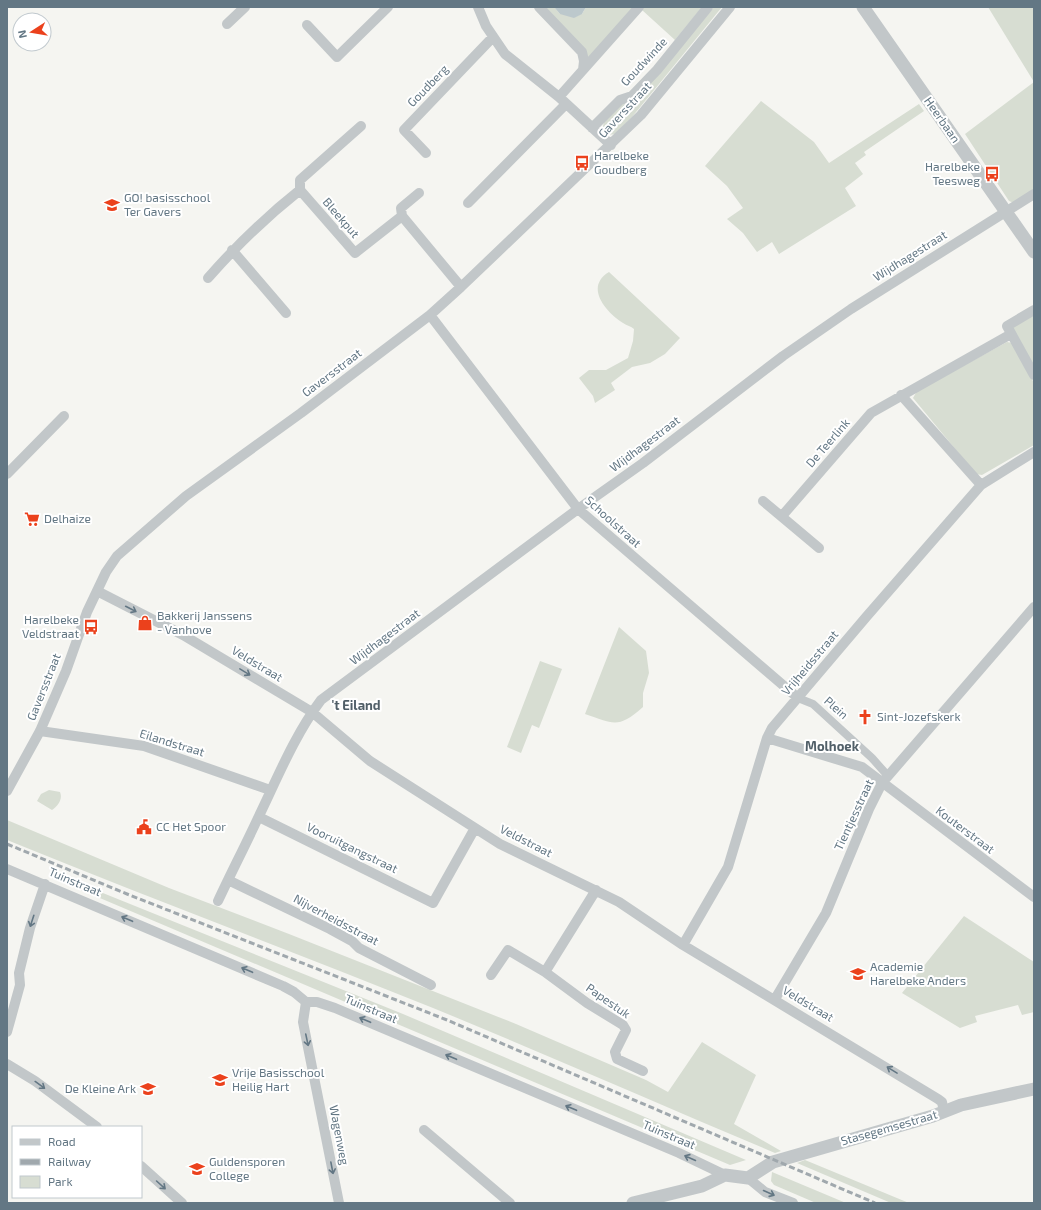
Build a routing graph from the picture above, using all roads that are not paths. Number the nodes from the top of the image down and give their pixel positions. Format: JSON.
{"nodes":[{"id":1,"x":245,"y":7,"type":"edge"},
{"id":2,"x":388,"y":7,"type":"edge"},
{"id":3,"x":478,"y":7,"type":"edge"},
{"id":4,"x":539,"y":7,"type":"edge"},
{"id":5,"x":640,"y":7,"type":"edge"},
{"id":6,"x":708,"y":7,"type":"edge"},
{"id":7,"x":730,"y":7,"type":"edge"},
{"id":8,"x":863,"y":7,"type":"edge"},
{"id":9,"x":227,"y":24,"type":"dead end"},
{"id":10,"x":307,"y":25,"type":"dead end"},
{"id":11,"x":493,"y":37,"type":"junction"},
{"id":12,"x":583,"y":70,"type":"junction"},
{"id":13,"x":562,"y":100,"type":"junction"},
{"id":14,"x":361,"y":126,"type":"dead end"},
{"id":15,"x":592,"y":128,"type":"junction"},
{"id":16,"x":611,"y":145,"type":"junction"},
{"id":17,"x":426,"y":153,"type":"dead end"},
{"id":18,"x":300,"y":190,"type":"junction"},
{"id":19,"x":419,"y":193,"type":"dead end"},
{"id":20,"x":1034,"y":194,"type":"edge"},
{"id":21,"x":468,"y":203,"type":"dead end"},
{"id":22,"x":1006,"y":211,"type":"junction"},
{"id":23,"x":402,"y":216,"type":"junction"},
{"id":24,"x":232,"y":250,"type":"junction"},
{"id":25,"x":1034,"y":252,"type":"edge"},
{"id":26,"x":208,"y":278,"type":"dead end"},
{"id":27,"x":461,"y":288,"type":"junction"},
{"id":28,"x":1034,"y":310,"type":"edge"},
{"id":29,"x":286,"y":313,"type":"dead end"},
{"id":30,"x":430,"y":315,"type":"junction"},
{"id":31,"x":1011,"y":334,"type":"junction"},
{"id":32,"x":1034,"y":375,"type":"edge"},
{"id":33,"x":901,"y":395,"type":"junction"},
{"id":34,"x":64,"y":416,"type":"dead end"},
{"id":35,"x":1034,"y":452,"type":"edge"},
{"id":36,"x":7,"y":474,"type":"edge"},
{"id":37,"x":981,"y":485,"type":"junction"},
{"id":38,"x":763,"y":501,"type":"dead end"},
{"id":39,"x":578,"y":509,"type":"junction"},
{"id":40,"x":782,"y":516,"type":"junction"},
{"id":41,"x":819,"y":548,"type":"dead end"},
{"id":42,"x":96,"y":591,"type":"junction"},
{"id":43,"x":1034,"y":607,"type":"edge"},
{"id":44,"x":798,"y":698,"type":"junction"},
{"id":45,"x":312,"y":712,"type":"junction"},
{"id":46,"x":40,"y":731,"type":"junction"},
{"id":47,"x":767,"y":738,"type":"junction"},
{"id":48,"x":885,"y":779,"type":"junction"},
{"id":49,"x":270,"y":790,"type":"junction"},
{"id":50,"x":7,"y":791,"type":"edge"},
{"id":51,"x":259,"y":817,"type":"junction"},
{"id":52,"x":475,"y":828,"type":"junction"},
{"id":53,"x":7,"y":869,"type":"edge"},
{"id":54,"x":228,"y":880,"type":"junction"},
{"id":55,"x":45,"y":884,"type":"junction"},
{"id":56,"x":596,"y":890,"type":"junction"},
{"id":57,"x":1034,"y":896,"type":"edge"},
{"id":58,"x":218,"y":901,"type":"dead end"},
{"id":59,"x":683,"y":945,"type":"junction"},
{"id":60,"x":545,"y":972,"type":"junction"},
{"id":61,"x":491,"y":975,"type":"dead end"},
{"id":62,"x":431,"y":985,"type":"dead end"},
{"id":63,"x":775,"y":999,"type":"junction"},
{"id":64,"x":306,"y":1002,"type":"junction"},
{"id":65,"x":7,"y":1032,"type":"edge"},
{"id":66,"x":7,"y":1064,"type":"edge"},
{"id":67,"x":643,"y":1071,"type":"dead end"},
{"id":68,"x":1034,"y":1089,"type":"edge"},
{"id":69,"x":944,"y":1112,"type":"junction"},
{"id":70,"x":96,"y":1126,"type":"edge"},
{"id":71,"x":424,"y":1130,"type":"dead end"},
{"id":72,"x":142,"y":1167,"type":"edge"},
{"id":73,"x":725,"y":1175,"type":"junction"},
{"id":74,"x":748,"y":1178,"type":"junction"},
{"id":75,"x":182,"y":1203,"type":"edge"},
{"id":76,"x":339,"y":1203,"type":"edge"},
{"id":77,"x":510,"y":1203,"type":"edge"},
{"id":78,"x":633,"y":1203,"type":"edge"},
{"id":79,"x":793,"y":1203,"type":"edge"}],
"edges":[{"from":1,"to":9,"type":"street"},
{"from":2,"to":10,"type":"street"},
{"from":3,"to":11,"type":"street"},
{"from":4,"to":12,"type":"street"},
{"from":5,"to":12,"type":"street"},
{"from":6,"to":15,"type":"street","name":"Goudwinde"},
{"from":7,"to":16,"type":"street","name":"Gaversstraat"},
{"from":8,"to":22,"type":"street","name":"Heerbaan"},
{"from":11,"to":13,"type":"street"},
{"from":11,"to":17,"type":"street","name":"Goudberg"},
{"from":12,"to":13,"type":"street"},
{"from":13,"to":15,"type":"street"},
{"from":13,"to":21,"type":"street"},
{"from":14,"to":18,"type":"street"},
{"from":15,"to":16,"type":"street"},
{"from":16,"to":27,"type":"street","name":"Gaversstraat"},
{"from":18,"to":23,"type":"street","name":"Bleekput"},
{"from":18,"to":24,"type":"street"},
{"from":19,"to":23,"type":"street","name":"Bleekput"},
{"from":20,"to":22,"type":"street","name":"Wijdhagestraat"},
{"from":22,"to":25,"type":"street","name":"Heerbaan"},
{"from":22,"to":39,"type":"street","name":"Wijdhagestraat"},
{"from":23,"to":27,"type":"street"},
{"from":24,"to":26,"type":"street"},
{"from":24,"to":29,"type":"street"},
{"from":27,"to":30,"type":"street","name":"Gaversstraat"},
{"from":28,"to":31,"type":"street"},
{"from":30,"to":39,"type":"street","name":"Schoolstraat"},
{"from":30,"to":42,"type":"street","name":"Gaversstraat"},
{"from":31,"to":32,"type":"street"},
{"from":31,"to":33,"type":"street","name":"De Teerlink"},
{"from":33,"to":37,"type":"street"},
{"from":33,"to":40,"type":"street","name":"De Teerlink"},
{"from":34,"to":36,"type":"street"},
{"from":35,"to":37,"type":"street","name":"Vrijheidsstraat"},
{"from":37,"to":44,"type":"street","name":"Vrijheidsstraat"},
{"from":38,"to":40,"type":"street"},
{"from":39,"to":44,"type":"street","name":"Schoolstraat"},
{"from":39,"to":45,"type":"street","name":"Wijdhagestraat"},
{"from":40,"to":41,"type":"street"},
{"from":42,"to":45,"type":"street","name":"Veldstraat","one_way":true},
{"from":42,"to":46,"type":"street","name":"Gaversstraat"},
{"from":43,"to":48,"type":"street","name":"Tientjesstraat"},
{"from":44,"to":47,"type":"street","name":"Vrijheidsstraat"},
{"from":44,"to":48,"type":"street","name":"Plein"},
{"from":45,"to":49,"type":"street"},
{"from":45,"to":52,"type":"street","name":"Veldstraat"},
{"from":46,"to":49,"type":"street","name":"Eilandstraat"},
{"from":46,"to":50,"type":"street","name":"Gaversstraat"},
{"from":47,"to":48,"type":"street"},
{"from":47,"to":59,"type":"street","name":"Vrijheidsstraat"},
{"from":48,"to":57,"type":"street","name":"Kouterstraat"},
{"from":48,"to":63,"type":"street","name":"Tientjesstraat"},
{"from":49,"to":51,"type":"street"},
{"from":51,"to":52,"type":"street","name":"Vooruitgangstraat"},
{"from":51,"to":54,"type":"street"},
{"from":52,"to":56,"type":"street","name":"Veldstraat"},
{"from":53,"to":55,"type":"street","name":"Tuinstraat"},
{"from":54,"to":58,"type":"street"},
{"from":54,"to":62,"type":"street","name":"Nijverheidsstraat"},
{"from":64,"to":55,"type":"street","name":"Tuinstraat","one_way":true},
{"from":55,"to":65,"type":"street","one_way":true},
{"from":56,"to":59,"type":"street","name":"Veldstraat"},
{"from":56,"to":60,"type":"street"},
{"from":59,"to":63,"type":"street","name":"Veldstraat"},
{"from":60,"to":61,"type":"street","name":"Papestuk"},
{"from":60,"to":67,"type":"street","name":"Papestuk"},
{"from":69,"to":63,"type":"street","name":"Veldstraat","one_way":true},
{"from":73,"to":64,"type":"street","name":"Tuinstraat","one_way":true},
{"from":64,"to":76,"type":"street","name":"Wagenweg","one_way":true},
{"from":66,"to":70,"type":"street","one_way":true},
{"from":68,"to":69,"type":"street","name":"Stasegemsestraat"},
{"from":69,"to":74,"type":"street","name":"Stasegemsestraat"},
{"from":71,"to":77,"type":"street"},
{"from":72,"to":75,"type":"street","one_way":true},
{"from":73,"to":74,"type":"street"},
{"from":73,"to":78,"type":"street"},
{"from":74,"to":79,"type":"street","one_way":true}]}
